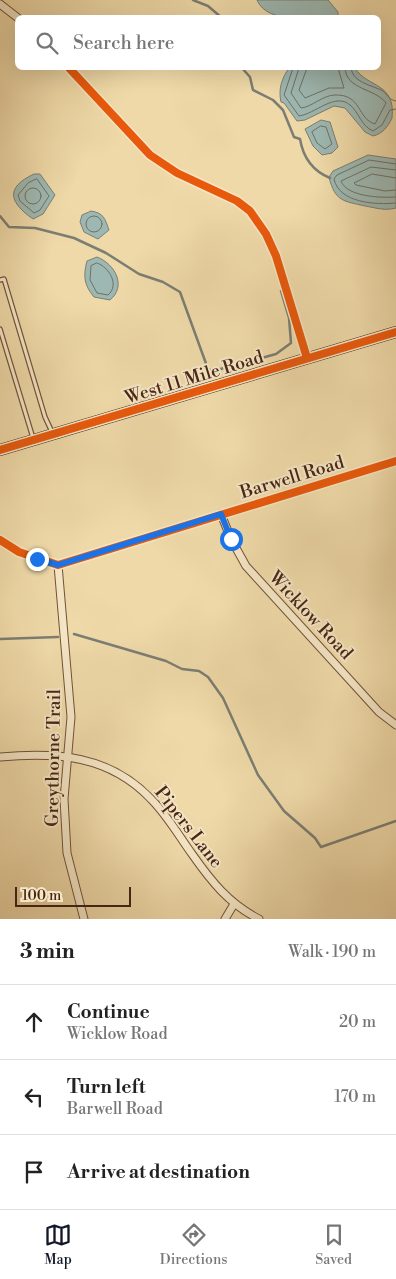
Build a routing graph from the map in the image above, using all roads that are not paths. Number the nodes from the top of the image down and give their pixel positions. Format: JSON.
{"nodes":[{"id":1,"x":0,"y":4,"type":"edge"},
{"id":2,"x":15,"y":16,"type":"edge"},
{"id":3,"x":71,"y":70,"type":"edge"},
{"id":4,"x":2,"y":279,"type":"edge"},
{"id":5,"x":0,"y":329,"type":"edge"},
{"id":6,"x":396,"y":332,"type":"edge"},
{"id":7,"x":307,"y":358,"type":"junction"},
{"id":8,"x":53,"y":434,"type":"junction"},
{"id":9,"x":33,"y":440,"type":"junction"},
{"id":10,"x":0,"y":450,"type":"edge"},
{"id":11,"x":396,"y":461,"type":"edge"},
{"id":12,"x":221,"y":514,"type":"junction"},
{"id":13,"x":0,"y":540,"type":"edge"},
{"id":14,"x":58,"y":565,"type":"junction"},
{"id":15,"x":396,"y":725,"type":"edge"},
{"id":16,"x":69,"y":756,"type":"junction"},
{"id":17,"x":0,"y":757,"type":"edge"},
{"id":18,"x":234,"y":904,"type":"junction"},
{"id":19,"x":84,"y":919,"type":"edge"},
{"id":20,"x":225,"y":919,"type":"edge"},
{"id":21,"x":259,"y":919,"type":"edge"}],
"edges":[{"from":1,"to":2,"type":"street"},
{"from":3,"to":7,"type":"street"},
{"from":4,"to":8,"type":"lane"},
{"from":5,"to":9,"type":"lane"},
{"from":6,"to":7,"type":"street","name":"West 11 Mile Road"},
{"from":7,"to":8,"type":"street","name":"West 11 Mile Road"},
{"from":8,"to":9,"type":"street","name":"West 11 Mile Road"},
{"from":9,"to":10,"type":"street","name":"West 11 Mile Road"},
{"from":11,"to":12,"type":"street","name":"Barwell Road"},
{"from":12,"to":14,"type":"street","name":"Barwell Road"},
{"from":12,"to":15,"type":"street","name":"Wicklow Road"},
{"from":13,"to":14,"type":"street"},
{"from":14,"to":16,"type":"street","name":"Greythorne Trail"},
{"from":16,"to":17,"type":"street","name":"Pipers Lane"},
{"from":16,"to":18,"type":"street","name":"Pipers Lane"},
{"from":16,"to":19,"type":"street","name":"Greythorne Trail"},
{"from":18,"to":20,"type":"street"},
{"from":18,"to":21,"type":"street","name":"Pipers Lane"}]}
